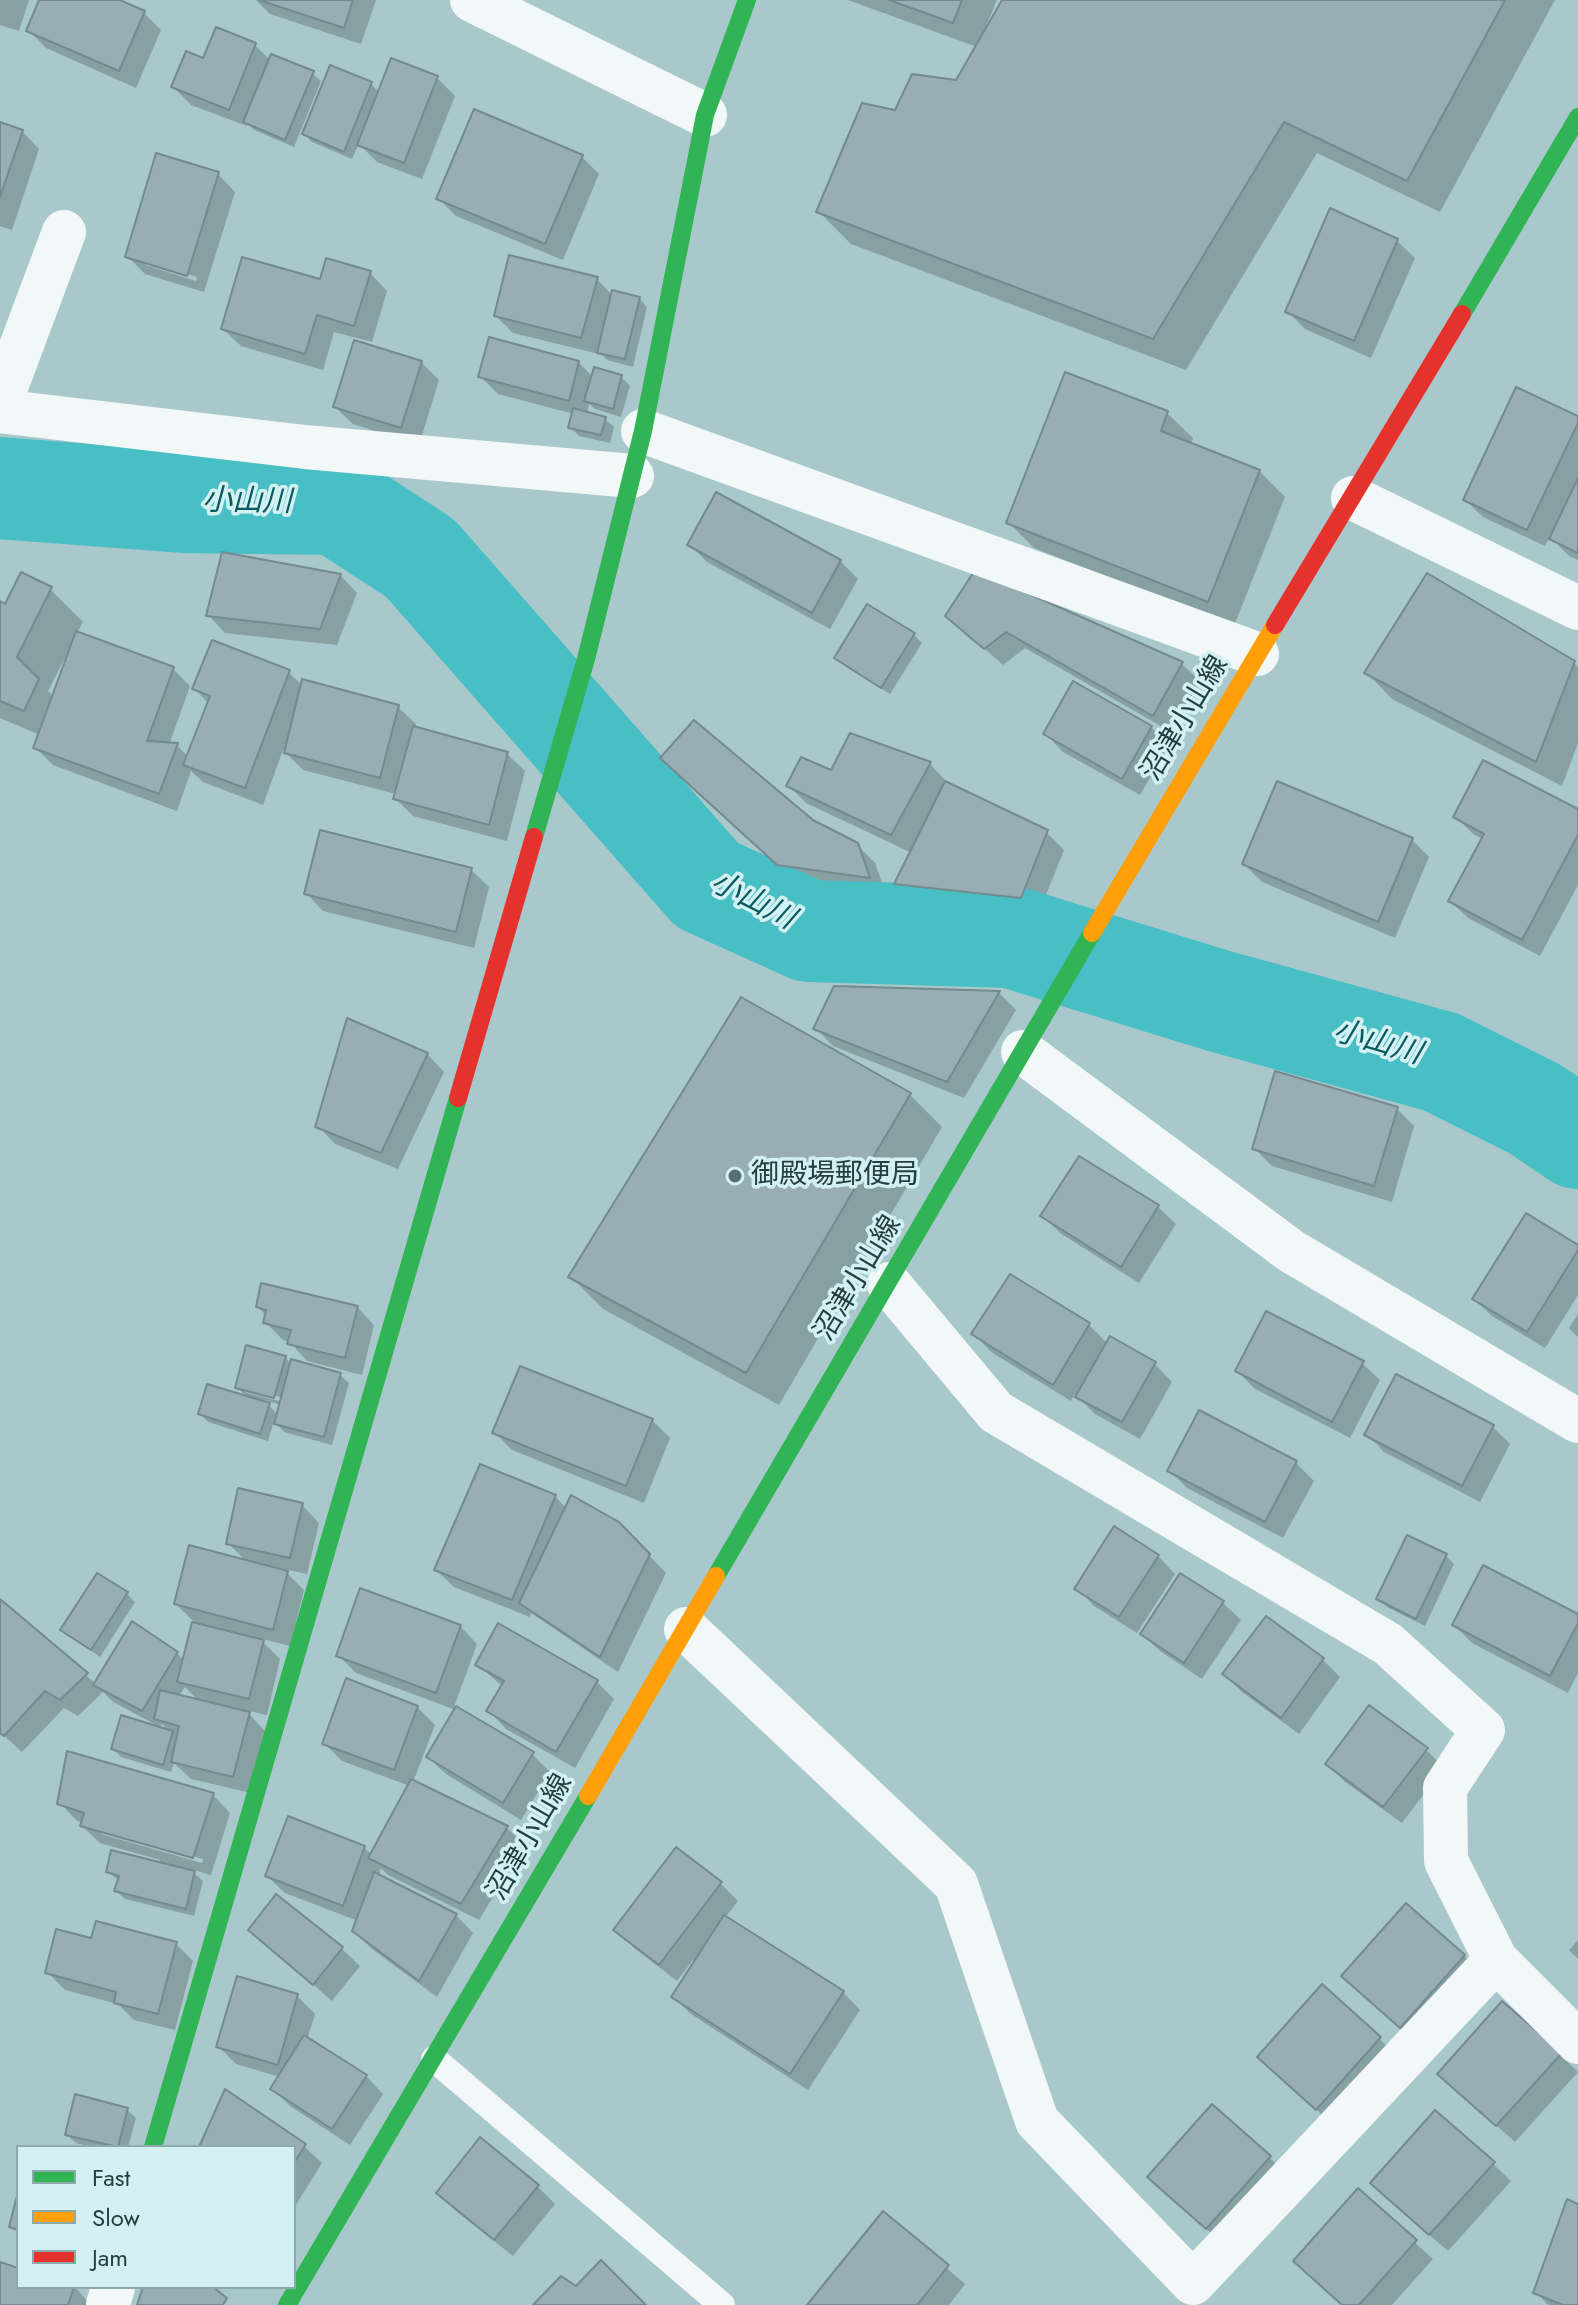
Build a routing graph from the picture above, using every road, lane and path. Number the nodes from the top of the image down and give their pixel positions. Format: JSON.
{"nodes":[{"id":1,"x":472,"y":0,"type":"edge"},
{"id":2,"x":747,"y":0,"type":"edge"},
{"id":3,"x":705,"y":115,"type":"junction"},
{"id":4,"x":1578,"y":117,"type":"edge"},
{"id":5,"x":64,"y":232,"type":"dead end"},
{"id":6,"x":0,"y":403,"type":"edge"},
{"id":7,"x":0,"y":411,"type":"edge"},
{"id":8,"x":643,"y":431,"type":"junction"},
{"id":9,"x":632,"y":476,"type":"junction"},
{"id":10,"x":1353,"y":498,"type":"junction"},
{"id":11,"x":1578,"y":608,"type":"edge"},
{"id":12,"x":1257,"y":654,"type":"junction"},
{"id":13,"x":1023,"y":1052,"type":"junction"},
{"id":14,"x":889,"y":1284,"type":"junction"},
{"id":15,"x":1578,"y":1421,"type":"edge"},
{"id":16,"x":686,"y":1629,"type":"junction"},
{"id":17,"x":1496,"y":1960,"type":"junction"},
{"id":18,"x":1578,"y":2042,"type":"edge"},
{"id":19,"x":434,"y":2059,"type":"junction"},
{"id":20,"x":154,"y":2145,"type":"edge"},
{"id":21,"x":287,"y":2305,"type":"edge"},
{"id":22,"x":722,"y":2305,"type":"edge"}],
"edges":[{"from":1,"to":3,"type":"street"},
{"from":2,"to":3,"type":"main road"},
{"from":3,"to":8,"type":"main road"},
{"from":4,"to":10,"type":"main road","name":"沼津小山線"},
{"from":5,"to":6,"type":"street"},
{"from":7,"to":9,"type":"street"},
{"from":8,"to":9,"type":"main road"},
{"from":8,"to":12,"type":"street"},
{"from":9,"to":20,"type":"main road"},
{"from":10,"to":11,"type":"street"},
{"from":10,"to":12,"type":"main road","name":"沼津小山線"},
{"from":12,"to":13,"type":"main road","name":"沼津小山線"},
{"from":13,"to":14,"type":"main road","name":"沼津小山線"},
{"from":13,"to":15,"type":"street"},
{"from":14,"to":16,"type":"main road","name":"沼津小山線"},
{"from":14,"to":17,"type":"street"},
{"from":16,"to":17,"type":"street"},
{"from":16,"to":19,"type":"main road","name":"沼津小山線"},
{"from":17,"to":18,"type":"street"},
{"from":19,"to":21,"type":"main road","name":"沼津小山線"},
{"from":19,"to":22,"type":"lane"}]}
